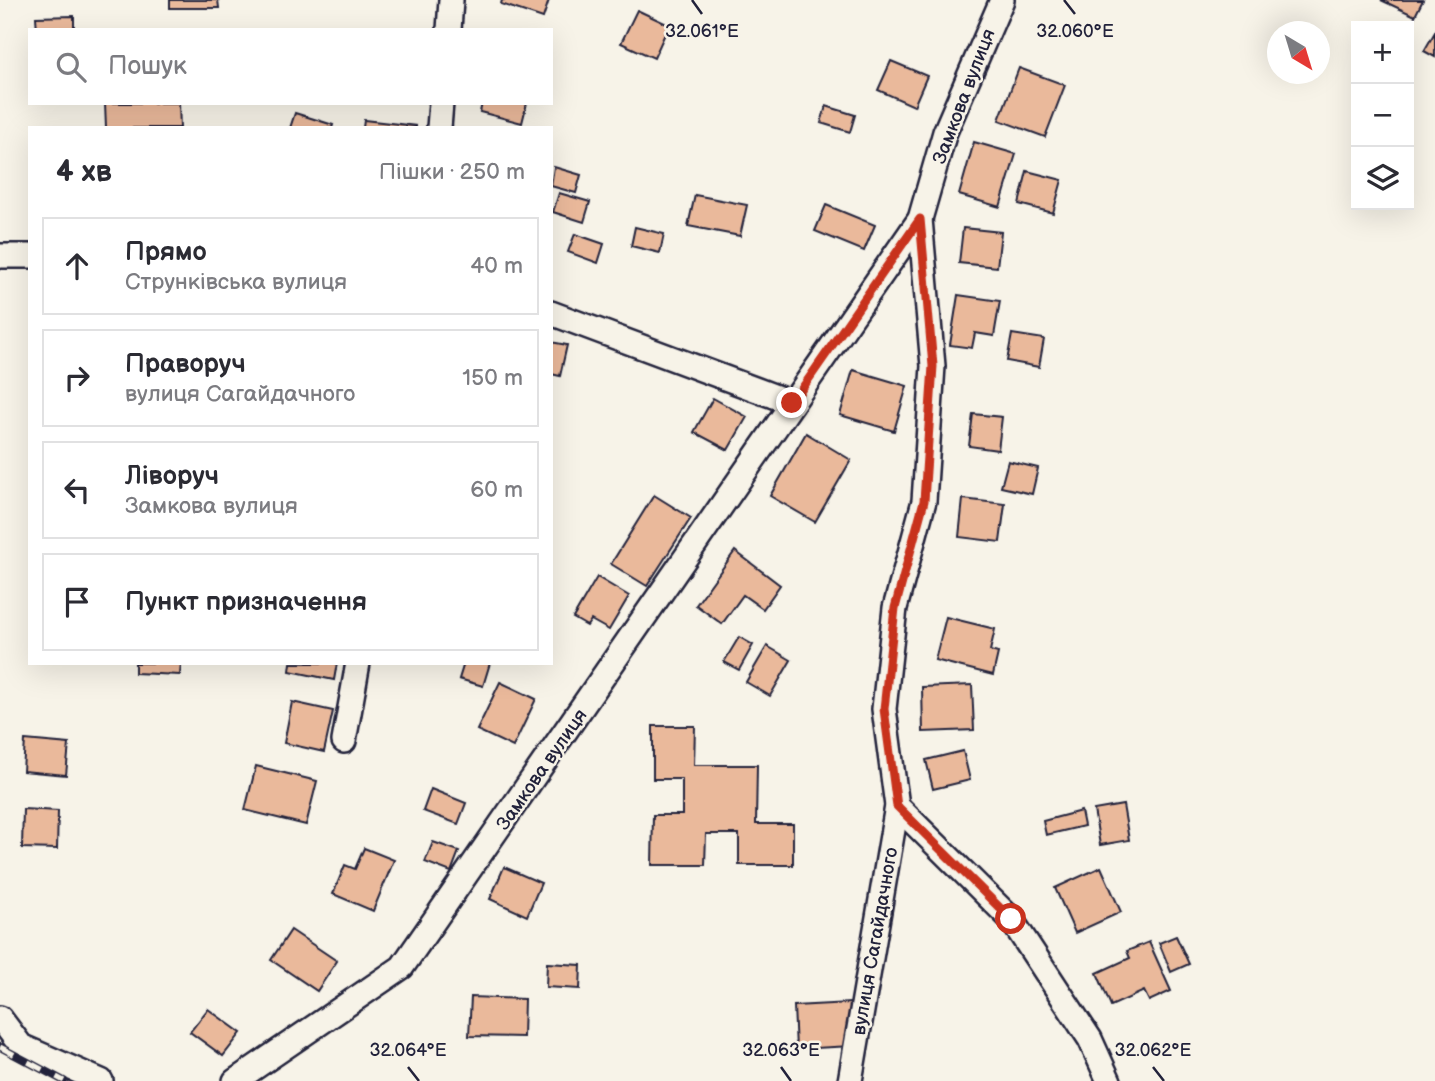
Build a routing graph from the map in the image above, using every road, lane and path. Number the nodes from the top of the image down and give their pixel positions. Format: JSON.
{"nodes":[{"id":1,"x":451,"y":0,"type":"edge"},
{"id":2,"x":1002,"y":0,"type":"edge"},
{"id":3,"x":449,"y":28,"type":"edge"},
{"id":4,"x":442,"y":105,"type":"edge"},
{"id":5,"x":439,"y":126,"type":"edge"},
{"id":6,"x":920,"y":219,"type":"junction"},
{"id":7,"x":0,"y":256,"type":"edge"},
{"id":8,"x":28,"y":256,"type":"edge"},
{"id":9,"x":553,"y":314,"type":"edge"},
{"id":10,"x":792,"y":403,"type":"junction"},
{"id":11,"x":358,"y":665,"type":"edge"},
{"id":12,"x":344,"y":741,"type":"dead end"},
{"id":13,"x":897,"y":806,"type":"junction"},
{"id":14,"x":0,"y":1018,"type":"edge"},
{"id":15,"x":101,"y":1081,"type":"edge"},
{"id":16,"x":235,"y":1081,"type":"edge"},
{"id":17,"x":850,"y":1081,"type":"edge"},
{"id":18,"x":1110,"y":1081,"type":"edge"}],
"edges":[{"from":1,"to":3,"type":"street"},
{"from":2,"to":6,"type":"street","name":"Замкова вулиця"},
{"from":4,"to":5,"type":"street"},
{"from":6,"to":10,"type":"street","name":"Замкова вулиця"},
{"from":6,"to":13,"type":"street","name":"вулиця Сагайдачного"},
{"from":7,"to":8,"type":"street"},
{"from":9,"to":10,"type":"street"},
{"from":10,"to":16,"type":"street","name":"Замкова вулиця"},
{"from":11,"to":12,"type":"street"},
{"from":13,"to":17,"type":"street","name":"вулиця Сагайдачного"},
{"from":13,"to":18,"type":"street"},
{"from":14,"to":15,"type":"street"}]}
